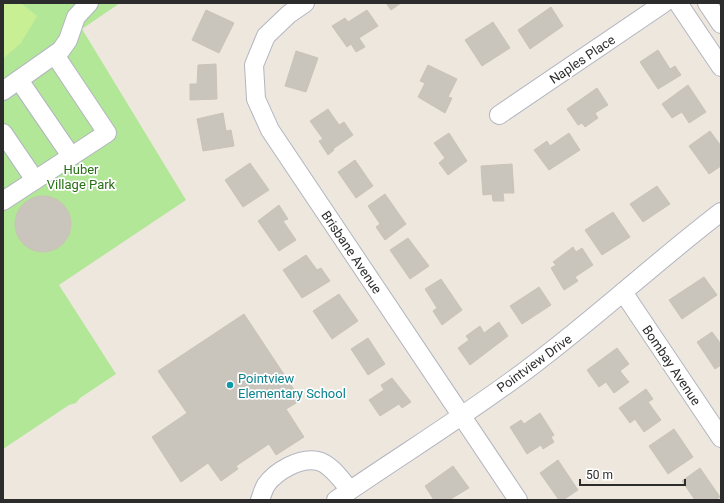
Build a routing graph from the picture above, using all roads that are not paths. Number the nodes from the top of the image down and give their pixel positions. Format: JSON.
{"nodes":[{"id":1,"x":89,"y":3,"type":"edge"},
{"id":2,"x":305,"y":3,"type":"edge"},
{"id":3,"x":664,"y":3,"type":"edge"},
{"id":4,"x":678,"y":3,"type":"edge"},
{"id":5,"x":707,"y":3,"type":"edge"},
{"id":6,"x":721,"y":24,"type":"edge"},
{"id":7,"x":55,"y":55,"type":"junction"},
{"id":8,"x":721,"y":67,"type":"edge"},
{"id":9,"x":19,"y":80,"type":"junction"},
{"id":10,"x":3,"y":91,"type":"edge"},
{"id":11,"x":499,"y":115,"type":"dead end"},
{"id":12,"x":3,"y":133,"type":"edge"},
{"id":13,"x":71,"y":156,"type":"junction"},
{"id":14,"x":35,"y":180,"type":"junction"},
{"id":15,"x":3,"y":201,"type":"edge"},
{"id":16,"x":721,"y":212,"type":"edge"},
{"id":17,"x":623,"y":292,"type":"junction"},
{"id":18,"x":461,"y":416,"type":"junction"},
{"id":19,"x":721,"y":438,"type":"edge"},
{"id":20,"x":343,"y":495,"type":"edge"},
{"id":21,"x":260,"y":500,"type":"edge"},
{"id":22,"x":518,"y":500,"type":"edge"}],
"edges":[{"from":1,"to":7,"type":"street"},
{"from":2,"to":18,"type":"street","name":"Brisbane Avenue"},
{"from":3,"to":11,"type":"street","name":"Naples Place"},
{"from":4,"to":8,"type":"street"},
{"from":5,"to":6,"type":"street"},
{"from":7,"to":9,"type":"street"},
{"from":7,"to":13,"type":"street"},
{"from":9,"to":10,"type":"street"},
{"from":9,"to":13,"type":"street"},
{"from":12,"to":14,"type":"street"},
{"from":13,"to":14,"type":"street"},
{"from":14,"to":15,"type":"street"},
{"from":16,"to":17,"type":"street","name":"Pointview Drive"},
{"from":17,"to":18,"type":"street","name":"Pointview Drive"},
{"from":17,"to":19,"type":"street","name":"Bombay Avenue"},
{"from":18,"to":20,"type":"street","name":"Pointview Drive"},
{"from":18,"to":22,"type":"street","name":"Brisbane Avenue"},
{"from":20,"to":21,"type":"street"}]}
